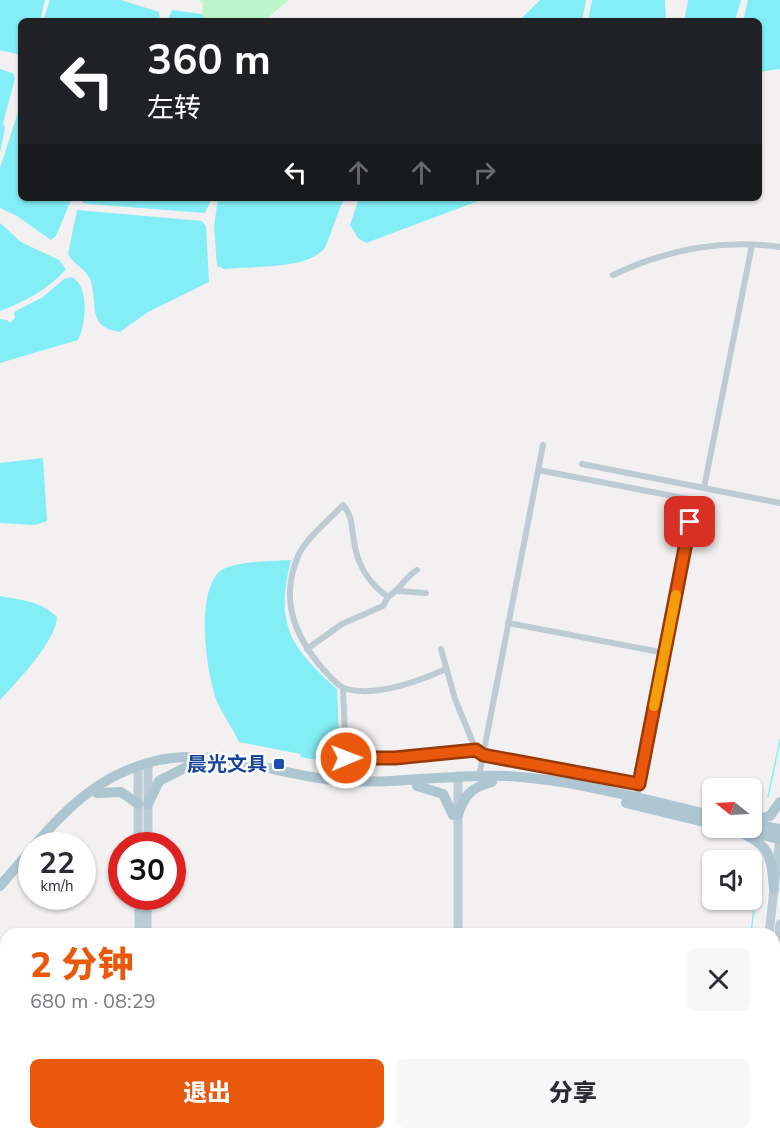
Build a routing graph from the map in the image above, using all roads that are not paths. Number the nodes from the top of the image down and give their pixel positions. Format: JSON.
{"nodes":[{"id":1,"x":752,"y":245,"type":"junction"},
{"id":2,"x":780,"y":247,"type":"edge"},
{"id":3,"x":613,"y":275,"type":"dead end"},
{"id":4,"x":543,"y":445,"type":"dead end"},
{"id":5,"x":582,"y":464,"type":"dead end"},
{"id":6,"x":538,"y":470,"type":"junction"},
{"id":7,"x":704,"y":488,"type":"junction"},
{"id":8,"x":780,"y":503,"type":"edge"},
{"id":9,"x":417,"y":570,"type":"dead end"},
{"id":10,"x":398,"y":591,"type":"junction"},
{"id":11,"x":426,"y":593,"type":"dead end"},
{"id":12,"x":388,"y":597,"type":"junction"},
{"id":13,"x":508,"y":623,"type":"junction"},
{"id":14,"x":307,"y":649,"type":"junction"},
{"id":15,"x":441,"y":649,"type":"dead end"},
{"id":16,"x":665,"y":653,"type":"junction"},
{"id":17,"x":446,"y":669,"type":"junction"},
{"id":18,"x":343,"y":688,"type":"junction"},
{"id":19,"x":476,"y":750,"type":"junction"},
{"id":20,"x":483,"y":755,"type":"junction"},
{"id":21,"x":194,"y":763,"type":"junction"},
{"id":22,"x":143,"y":768,"type":"junction"},
{"id":23,"x":479,"y":776,"type":"junction"},
{"id":24,"x":456,"y":780,"type":"junction"},
{"id":25,"x":492,"y":782,"type":"junction"},
{"id":26,"x":639,"y":784,"type":"junction"},
{"id":27,"x":417,"y":786,"type":"junction"},
{"id":28,"x":97,"y":793,"type":"junction"},
{"id":29,"x":636,"y":798,"type":"junction"},
{"id":30,"x":780,"y":802,"type":"edge"},
{"id":31,"x":143,"y":804,"type":"junction"},
{"id":32,"x":702,"y":813,"type":"edge"},
{"id":33,"x":456,"y":815,"type":"junction"},
{"id":34,"x":762,"y":819,"type":"edge"},
{"id":35,"x":702,"y":822,"type":"edge"},
{"id":36,"x":762,"y":824,"type":"edge"},
{"id":37,"x":780,"y":829,"type":"edge"},
{"id":38,"x":48,"y":832,"type":"edge"},
{"id":39,"x":55,"y":832,"type":"edge"},
{"id":40,"x":140,"y":832,"type":"edge"},
{"id":41,"x":146,"y":832,"type":"edge"},
{"id":42,"x":762,"y":835,"type":"edge"},
{"id":43,"x":752,"y":838,"type":"edge"},
{"id":44,"x":780,"y":838,"type":"edge"},
{"id":45,"x":18,"y":865,"type":"edge"},
{"id":46,"x":18,"y":876,"type":"edge"},
{"id":47,"x":0,"y":886,"type":"edge"},
{"id":48,"x":774,"y":889,"type":"junction"},
{"id":49,"x":0,"y":896,"type":"edge"},
{"id":50,"x":139,"y":910,"type":"edge"},
{"id":51,"x":147,"y":910,"type":"edge"},
{"id":52,"x":139,"y":928,"type":"edge"},
{"id":53,"x":147,"y":928,"type":"edge"},
{"id":54,"x":453,"y":928,"type":"edge"},
{"id":55,"x":458,"y":928,"type":"edge"},
{"id":56,"x":770,"y":928,"type":"edge"}],
"edges":[{"from":1,"to":2,"type":"street"},
{"from":1,"to":3,"type":"street"},
{"from":1,"to":7,"type":"street"},
{"from":4,"to":6,"type":"street"},
{"from":5,"to":7,"type":"street"},
{"from":6,"to":13,"type":"street"},
{"from":6,"to":16,"type":"street"},
{"from":7,"to":8,"type":"street"},
{"from":9,"to":10,"type":"street"},
{"from":10,"to":11,"type":"street"},
{"from":10,"to":12,"type":"street"},
{"from":12,"to":14,"type":"street"},
{"from":12,"to":14,"type":"street"},
{"from":13,"to":16,"type":"street"},
{"from":13,"to":20,"type":"street"},
{"from":14,"to":18,"type":"street"},
{"from":15,"to":17,"type":"street"},
{"from":16,"to":26,"type":"street"},
{"from":17,"to":18,"type":"street"},
{"from":17,"to":19,"type":"street"},
{"from":18,"to":19,"type":"street"},
{"from":19,"to":20,"type":"street"},
{"from":20,"to":23,"type":"street"},
{"from":20,"to":26,"type":"street"},
{"from":21,"to":22,"type":"main road"},
{"from":21,"to":27,"type":"main road"},
{"from":21,"to":31,"type":"main road"},
{"from":22,"to":24,"type":"main road"},
{"from":22,"to":28,"type":"main road"},
{"from":22,"to":31,"type":"main road"},
{"from":22,"to":38,"type":"main road"},
{"from":23,"to":24,"type":"main road"},
{"from":23,"to":29,"type":"main road"},
{"from":24,"to":25,"type":"main road"},
{"from":24,"to":27,"type":"main road"},
{"from":24,"to":33,"type":"main road"},
{"from":25,"to":33,"type":"main road"},
{"from":25,"to":35,"type":"main road"},
{"from":26,"to":29,"type":"street"},
{"from":27,"to":33,"type":"main road"},
{"from":28,"to":31,"type":"main road"},
{"from":28,"to":39,"type":"main road"},
{"from":29,"to":32,"type":"main road"},
{"from":30,"to":34,"type":"main road"},
{"from":31,"to":40,"type":"main road"},
{"from":31,"to":41,"type":"main road"},
{"from":33,"to":54,"type":"main road"},
{"from":33,"to":55,"type":"main road"},
{"from":36,"to":37,"type":"main road"},
{"from":42,"to":44,"type":"main road"},
{"from":43,"to":48,"type":"main road"},
{"from":44,"to":48,"type":"main road"},
{"from":45,"to":47,"type":"main road"},
{"from":46,"to":49,"type":"main road"},
{"from":48,"to":56,"type":"main road"},
{"from":50,"to":52,"type":"main road"},
{"from":51,"to":53,"type":"main road"}]}
